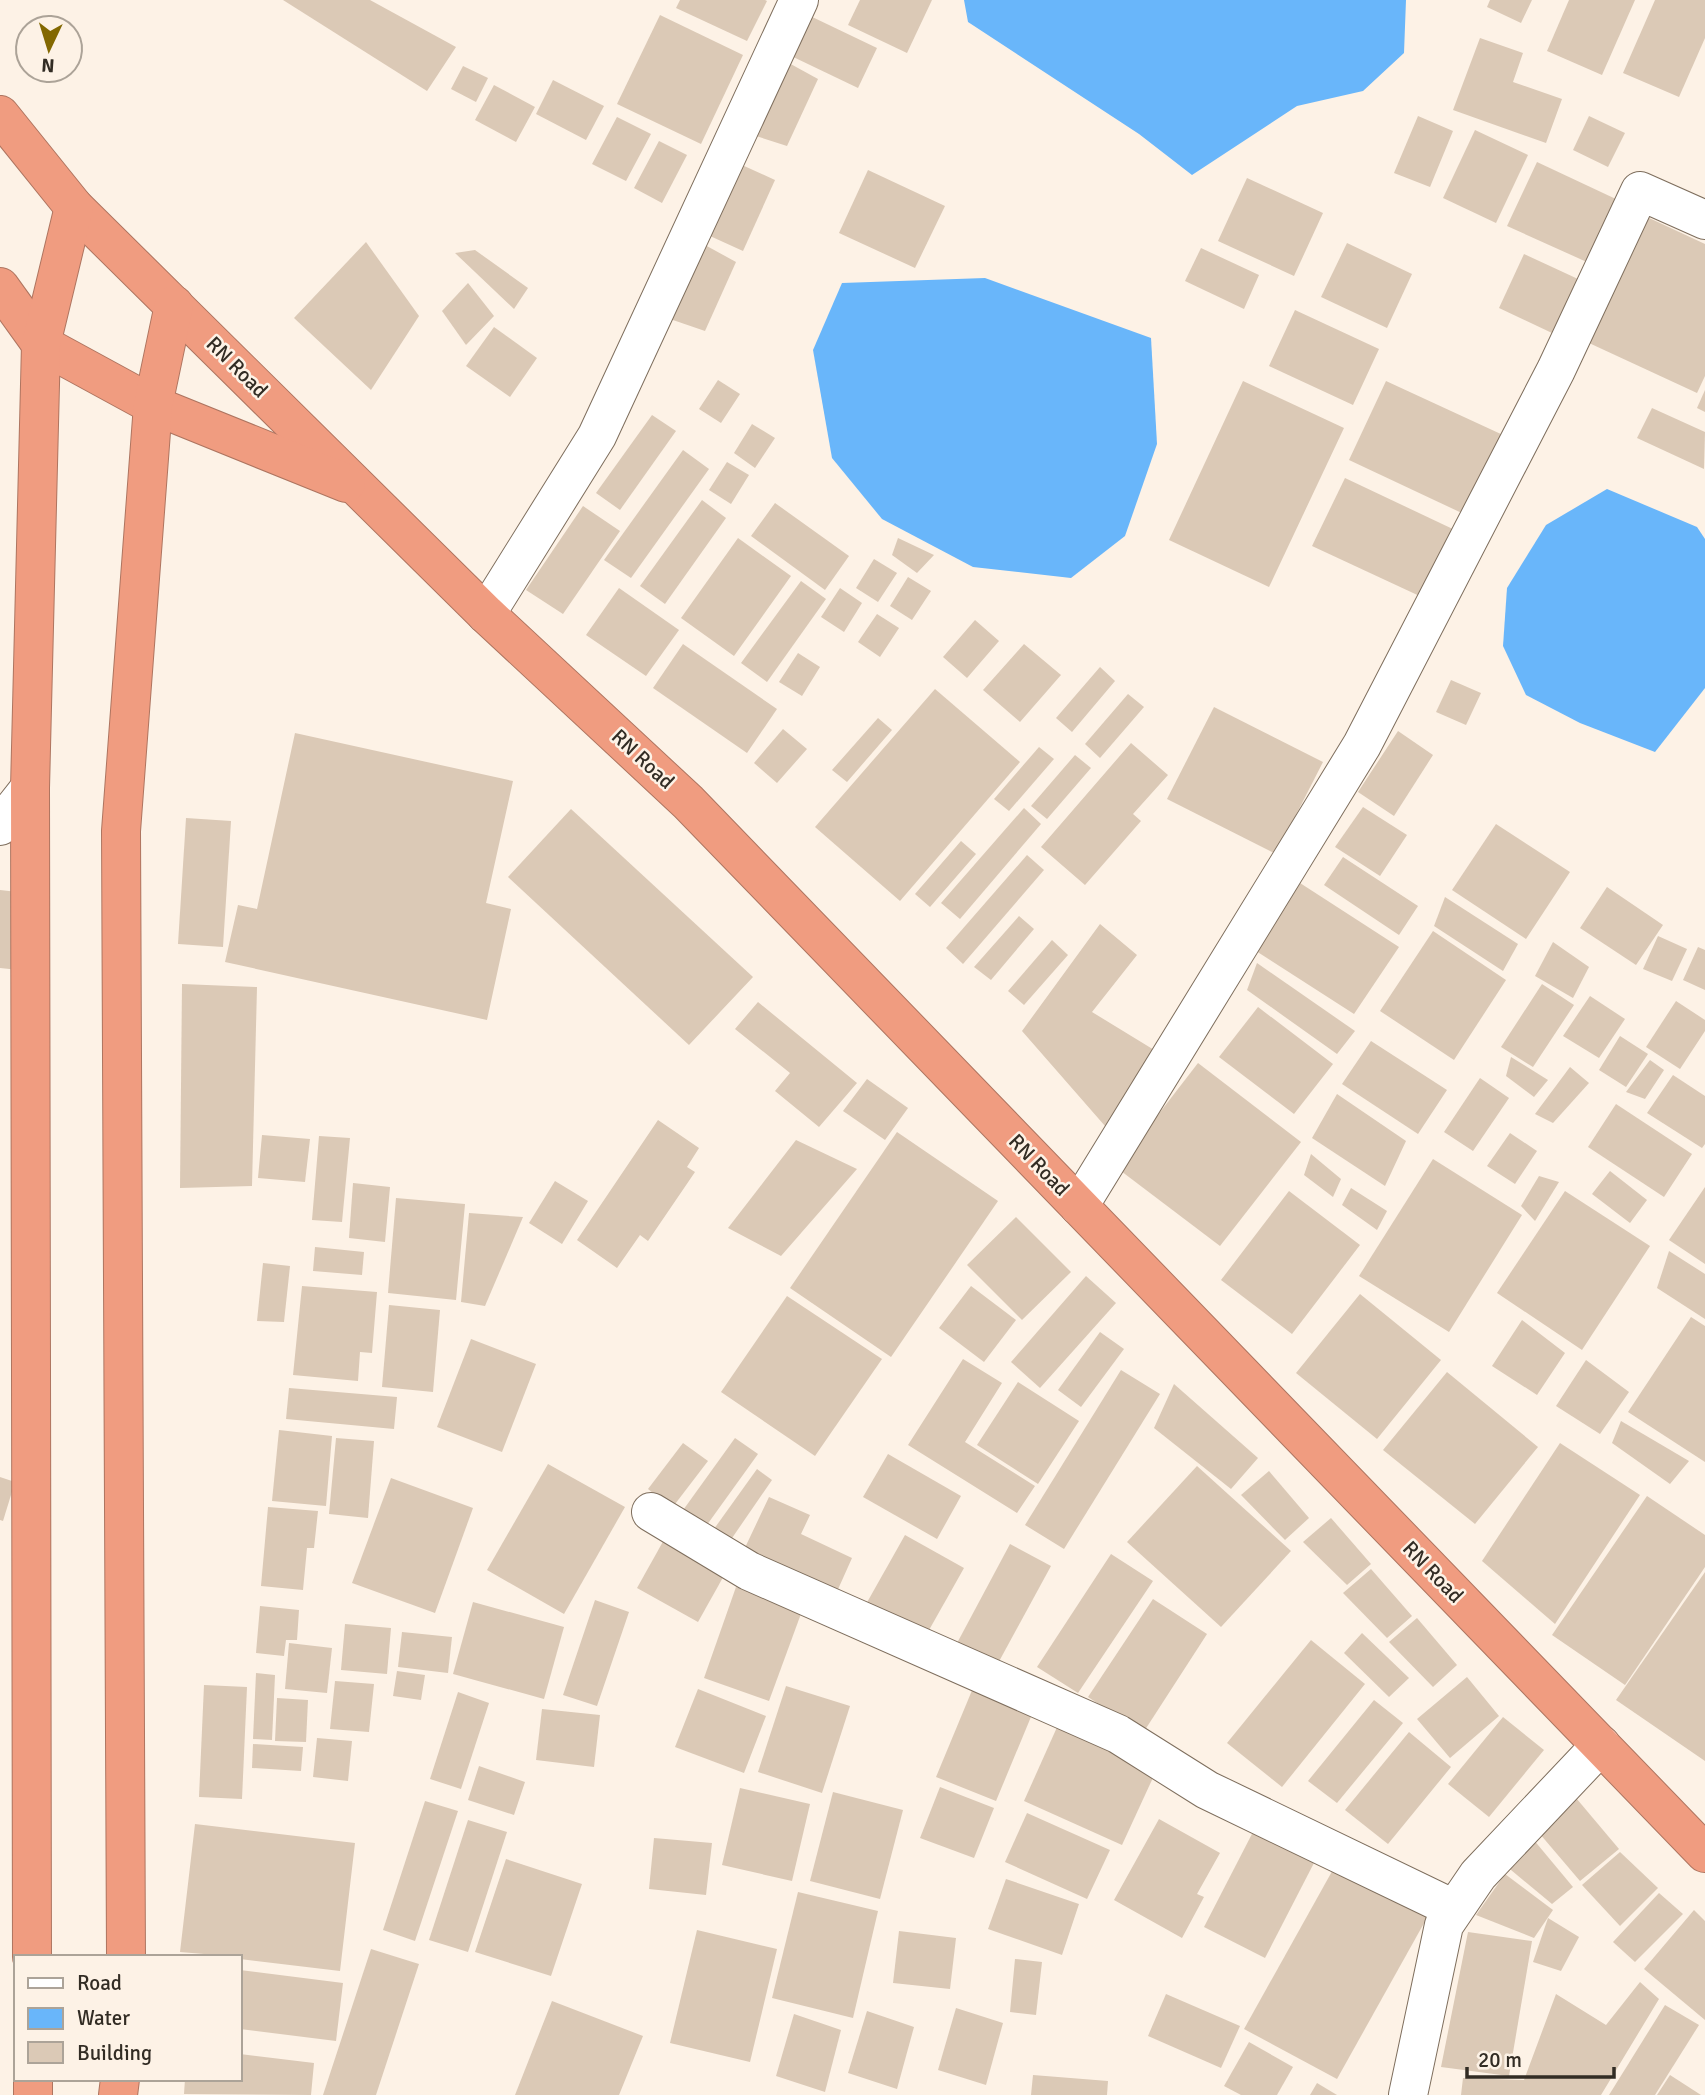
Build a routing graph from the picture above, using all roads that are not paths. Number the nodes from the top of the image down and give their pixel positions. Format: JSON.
{"nodes":[{"id":1,"x":799,"y":0,"type":"edge"},
{"id":2,"x":0,"y":115,"type":"edge"},
{"id":3,"x":74,"y":207,"type":"junction"},
{"id":4,"x":1705,"y":220,"type":"edge"},
{"id":5,"x":0,"y":287,"type":"edge"},
{"id":6,"x":174,"y":305,"type":"junction"},
{"id":7,"x":41,"y":344,"type":"junction"},
{"id":8,"x":153,"y":405,"type":"junction"},
{"id":9,"x":360,"y":489,"type":"junction"},
{"id":10,"x":486,"y":614,"type":"junction"},
{"id":11,"x":30,"y":788,"type":"junction"},
{"id":12,"x":0,"y":826,"type":"edge"},
{"id":13,"x":1079,"y":1206,"type":"junction"},
{"id":14,"x":651,"y":1511,"type":"dead end"},
{"id":15,"x":1601,"y":1745,"type":"junction"},
{"id":16,"x":1705,"y":1853,"type":"edge"},
{"id":17,"x":1454,"y":1909,"type":"junction"},
{"id":18,"x":32,"y":1955,"type":"edge"},
{"id":19,"x":126,"y":1955,"type":"edge"},
{"id":20,"x":1408,"y":2095,"type":"edge"}],
"edges":[{"from":1,"to":10,"type":"street"},
{"from":2,"to":3,"type":"highway","name":"RN Road"},
{"from":3,"to":6,"type":"highway","name":"RN Road"},
{"from":3,"to":7,"type":"highway"},
{"from":4,"to":13,"type":"street"},
{"from":5,"to":7,"type":"highway"},
{"from":6,"to":8,"type":"highway"},
{"from":6,"to":9,"type":"highway","name":"RN Road"},
{"from":7,"to":8,"type":"highway","name":"RN Road"},
{"from":7,"to":11,"type":"highway"},
{"from":8,"to":9,"type":"highway","name":"RN Road"},
{"from":8,"to":19,"type":"highway"},
{"from":9,"to":10,"type":"highway","name":"RN Road"},
{"from":10,"to":13,"type":"highway","name":"RN Road"},
{"from":11,"to":12,"type":"street"},
{"from":11,"to":18,"type":"highway"},
{"from":13,"to":15,"type":"highway","name":"RN Road"},
{"from":14,"to":17,"type":"street"},
{"from":15,"to":16,"type":"highway","name":"RN Road"},
{"from":15,"to":17,"type":"street"},
{"from":17,"to":20,"type":"street"}]}
